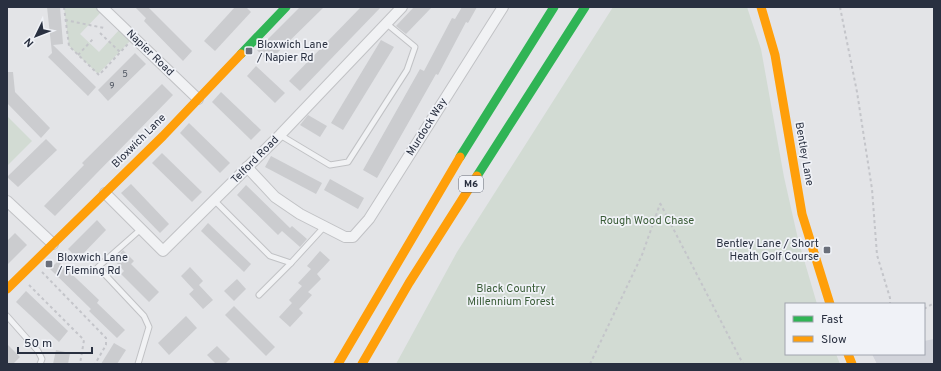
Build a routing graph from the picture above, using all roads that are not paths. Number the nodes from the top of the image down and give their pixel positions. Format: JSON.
{"nodes":[{"id":1,"x":102,"y":7,"type":"edge"},
{"id":2,"x":286,"y":7,"type":"edge"},
{"id":3,"x":402,"y":7,"type":"edge"},
{"id":4,"x":503,"y":7,"type":"edge"},
{"id":5,"x":554,"y":7,"type":"edge"},
{"id":6,"x":585,"y":7,"type":"edge"},
{"id":7,"x":761,"y":7,"type":"edge"},
{"id":8,"x":386,"y":24,"type":"junction"},
{"id":9,"x":198,"y":99,"type":"junction"},
{"id":10,"x":280,"y":135,"type":"junction"},
{"id":11,"x":247,"y":167,"type":"junction"},
{"id":12,"x":105,"y":193,"type":"junction"},
{"id":13,"x":214,"y":200,"type":"junction"},
{"id":14,"x":7,"y":201,"type":"edge"},
{"id":15,"x":324,"y":227,"type":"junction"},
{"id":16,"x":141,"y":229,"type":"junction"},
{"id":17,"x":53,"y":244,"type":"junction"},
{"id":18,"x":291,"y":263,"type":"junction"},
{"id":19,"x":7,"y":289,"type":"edge"},
{"id":20,"x":259,"y":295,"type":"dead end"},
{"id":21,"x":830,"y":303,"type":"edge"},
{"id":22,"x":7,"y":316,"type":"edge"},
{"id":23,"x":40,"y":364,"type":"edge"},
{"id":24,"x":138,"y":364,"type":"edge"},
{"id":25,"x":338,"y":364,"type":"edge"},
{"id":26,"x":362,"y":364,"type":"edge"}],
"edges":[{"from":1,"to":9,"type":"street","name":"Napier Road"},
{"from":2,"to":9,"type":"main road","name":"Bloxwich Lane"},
{"from":3,"to":8,"type":"street","name":"Telford Road"},
{"from":4,"to":15,"type":"street","name":"Murdock Way"},
{"from":5,"to":25,"type":"main road","number":"M6"},
{"from":6,"to":26,"type":"main road","number":"M6"},
{"from":7,"to":21,"type":"main road","name":"Bentley Lane"},
{"from":8,"to":10,"type":"street","name":"Telford Road"},
{"from":8,"to":10,"type":"lane"},
{"from":9,"to":12,"type":"main road","name":"Bloxwich Lane"},
{"from":10,"to":11,"type":"street","name":"Telford Road"},
{"from":11,"to":13,"type":"street","name":"Telford Road"},
{"from":11,"to":15,"type":"street"},
{"from":12,"to":16,"type":"street","name":"Telford Road"},
{"from":12,"to":17,"type":"main road","name":"Bloxwich Lane"},
{"from":13,"to":16,"type":"street","name":"Telford Road"},
{"from":13,"to":18,"type":"lane"},
{"from":14,"to":17,"type":"street"},
{"from":15,"to":18,"type":"lane"},
{"from":16,"to":24,"type":"lane"},
{"from":17,"to":19,"type":"main road","name":"Bloxwich Lane"},
{"from":18,"to":20,"type":"lane"},
{"from":22,"to":23,"type":"lane"}]}
